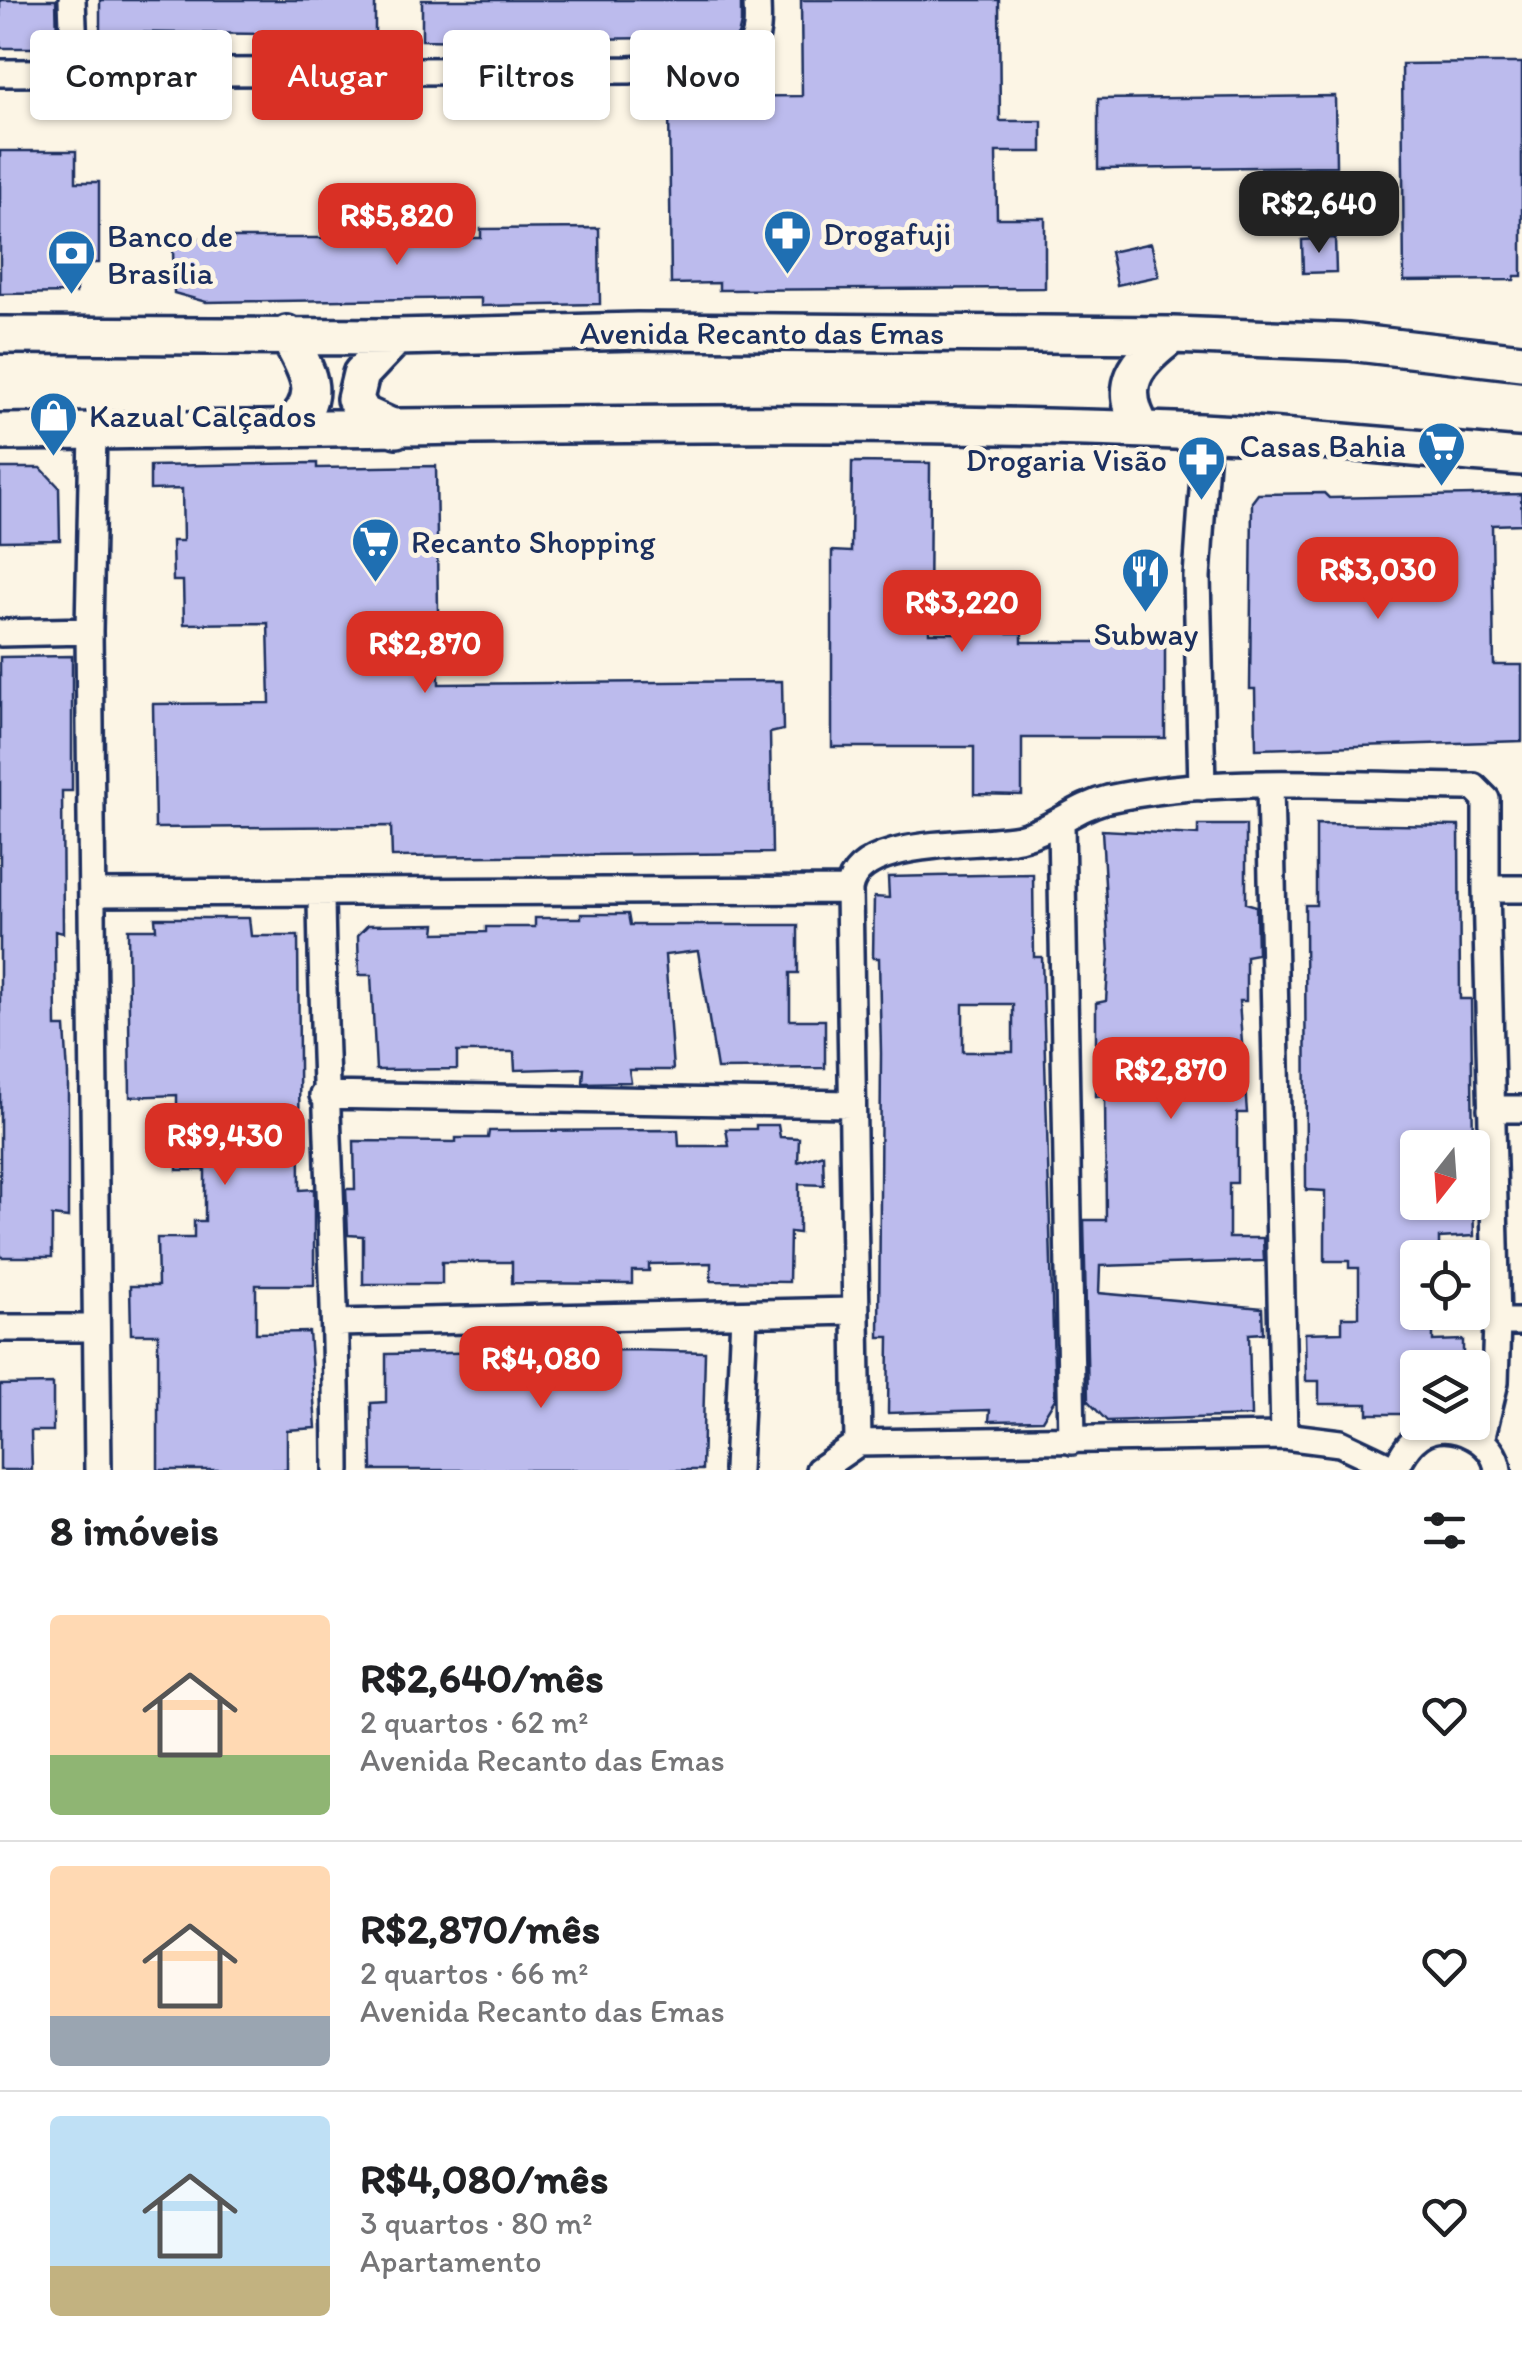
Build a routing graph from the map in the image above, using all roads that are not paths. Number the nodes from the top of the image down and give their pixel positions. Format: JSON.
{"nodes":[{"id":1,"x":72,"y":0,"type":"edge"},
{"id":2,"x":758,"y":0,"type":"edge"},
{"id":3,"x":73,"y":30,"type":"edge"},
{"id":4,"x":0,"y":73,"type":"edge"},
{"id":5,"x":30,"y":73,"type":"edge"},
{"id":6,"x":232,"y":73,"type":"edge"},
{"id":7,"x":287,"y":334,"type":"junction"},
{"id":8,"x":0,"y":335,"type":"edge"},
{"id":9,"x":1173,"y":335,"type":"junction"},
{"id":10,"x":396,"y":337,"type":"junction"},
{"id":11,"x":1522,"y":362,"type":"edge"},
{"id":12,"x":291,"y":425,"type":"junction"},
{"id":13,"x":396,"y":429,"type":"junction"},
{"id":14,"x":1143,"y":430,"type":"junction"},
{"id":15,"x":94,"y":431,"type":"junction"},
{"id":16,"x":0,"y":432,"type":"edge"},
{"id":17,"x":1207,"y":432,"type":"junction"},
{"id":18,"x":1522,"y":457,"type":"edge"},
{"id":19,"x":88,"y":631,"type":"junction"},
{"id":20,"x":0,"y":633,"type":"edge"},
{"id":21,"x":1270,"y":786,"type":"junction"},
{"id":22,"x":1202,"y":787,"type":"junction"},
{"id":23,"x":1061,"y":824,"type":"junction"},
{"id":24,"x":1522,"y":888,"type":"edge"},
{"id":25,"x":1486,"y":889,"type":"junction"},
{"id":26,"x":849,"y":890,"type":"junction"},
{"id":27,"x":93,"y":894,"type":"junction"},
{"id":28,"x":321,"y":894,"type":"junction"},
{"id":29,"x":324,"y":1095,"type":"junction"},
{"id":30,"x":850,"y":1104,"type":"junction"},
{"id":31,"x":1491,"y":1109,"type":"junction"},
{"id":32,"x":1522,"y":1109,"type":"edge"},
{"id":33,"x":853,"y":1311,"type":"junction"},
{"id":34,"x":744,"y":1315,"type":"junction"},
{"id":35,"x":1510,"y":1322,"type":"edge"},
{"id":36,"x":337,"y":1323,"type":"junction"},
{"id":37,"x":0,"y":1328,"type":"edge"},
{"id":38,"x":93,"y":1328,"type":"junction"},
{"id":39,"x":1490,"y":1400,"type":"edge"},
{"id":40,"x":1284,"y":1436,"type":"junction"},
{"id":41,"x":1415,"y":1440,"type":"edge"},
{"id":42,"x":1481,"y":1440,"type":"edge"},
{"id":43,"x":1072,"y":1441,"type":"junction"},
{"id":44,"x":858,"y":1443,"type":"junction"},
{"id":45,"x":98,"y":1470,"type":"edge"},
{"id":46,"x":337,"y":1470,"type":"edge"},
{"id":47,"x":737,"y":1470,"type":"edge"},
{"id":48,"x":819,"y":1470,"type":"edge"},
{"id":49,"x":1394,"y":1470,"type":"edge"},
{"id":50,"x":1498,"y":1470,"type":"edge"}],
"edges":[{"from":1,"to":3,"type":"street"},
{"from":2,"to":6,"type":"street"},
{"from":4,"to":5,"type":"street"},
{"from":7,"to":8,"type":"main road","name":"Avenida Recanto das Emas"},
{"from":7,"to":10,"type":"main road","name":"Avenida Recanto das Emas"},
{"from":7,"to":12,"type":"main road"},
{"from":9,"to":10,"type":"main road","name":"Avenida Recanto das Emas"},
{"from":9,"to":11,"type":"main road","name":"Avenida Recanto das Emas"},
{"from":9,"to":14,"type":"main road"},
{"from":10,"to":13,"type":"main road"},
{"from":12,"to":13,"type":"main road"},
{"from":12,"to":15,"type":"main road"},
{"from":13,"to":14,"type":"main road"},
{"from":14,"to":17,"type":"main road"},
{"from":15,"to":16,"type":"main road"},
{"from":15,"to":19,"type":"street"},
{"from":17,"to":18,"type":"main road"},
{"from":17,"to":22,"type":"street"},
{"from":19,"to":20,"type":"street"},
{"from":19,"to":27,"type":"street"},
{"from":21,"to":22,"type":"street"},
{"from":21,"to":25,"type":"street"},
{"from":21,"to":40,"type":"street"},
{"from":22,"to":23,"type":"street"},
{"from":23,"to":26,"type":"street"},
{"from":23,"to":43,"type":"street"},
{"from":24,"to":25,"type":"street"},
{"from":25,"to":31,"type":"street"},
{"from":26,"to":28,"type":"street"},
{"from":26,"to":30,"type":"street"},
{"from":27,"to":28,"type":"street"},
{"from":27,"to":38,"type":"street"},
{"from":28,"to":29,"type":"street"},
{"from":29,"to":30,"type":"street"},
{"from":29,"to":36,"type":"street"},
{"from":30,"to":33,"type":"street"},
{"from":31,"to":32,"type":"street"},
{"from":31,"to":35,"type":"street"},
{"from":33,"to":34,"type":"street"},
{"from":33,"to":44,"type":"street"},
{"from":34,"to":36,"type":"street"},
{"from":34,"to":47,"type":"street"},
{"from":35,"to":39,"type":"street"},
{"from":36,"to":46,"type":"street"},
{"from":37,"to":38,"type":"street"},
{"from":38,"to":45,"type":"street"},
{"from":40,"to":43,"type":"street"},
{"from":40,"to":49,"type":"street"},
{"from":41,"to":49,"type":"street"},
{"from":42,"to":50,"type":"street"},
{"from":43,"to":44,"type":"street"},
{"from":44,"to":48,"type":"street"}]}
